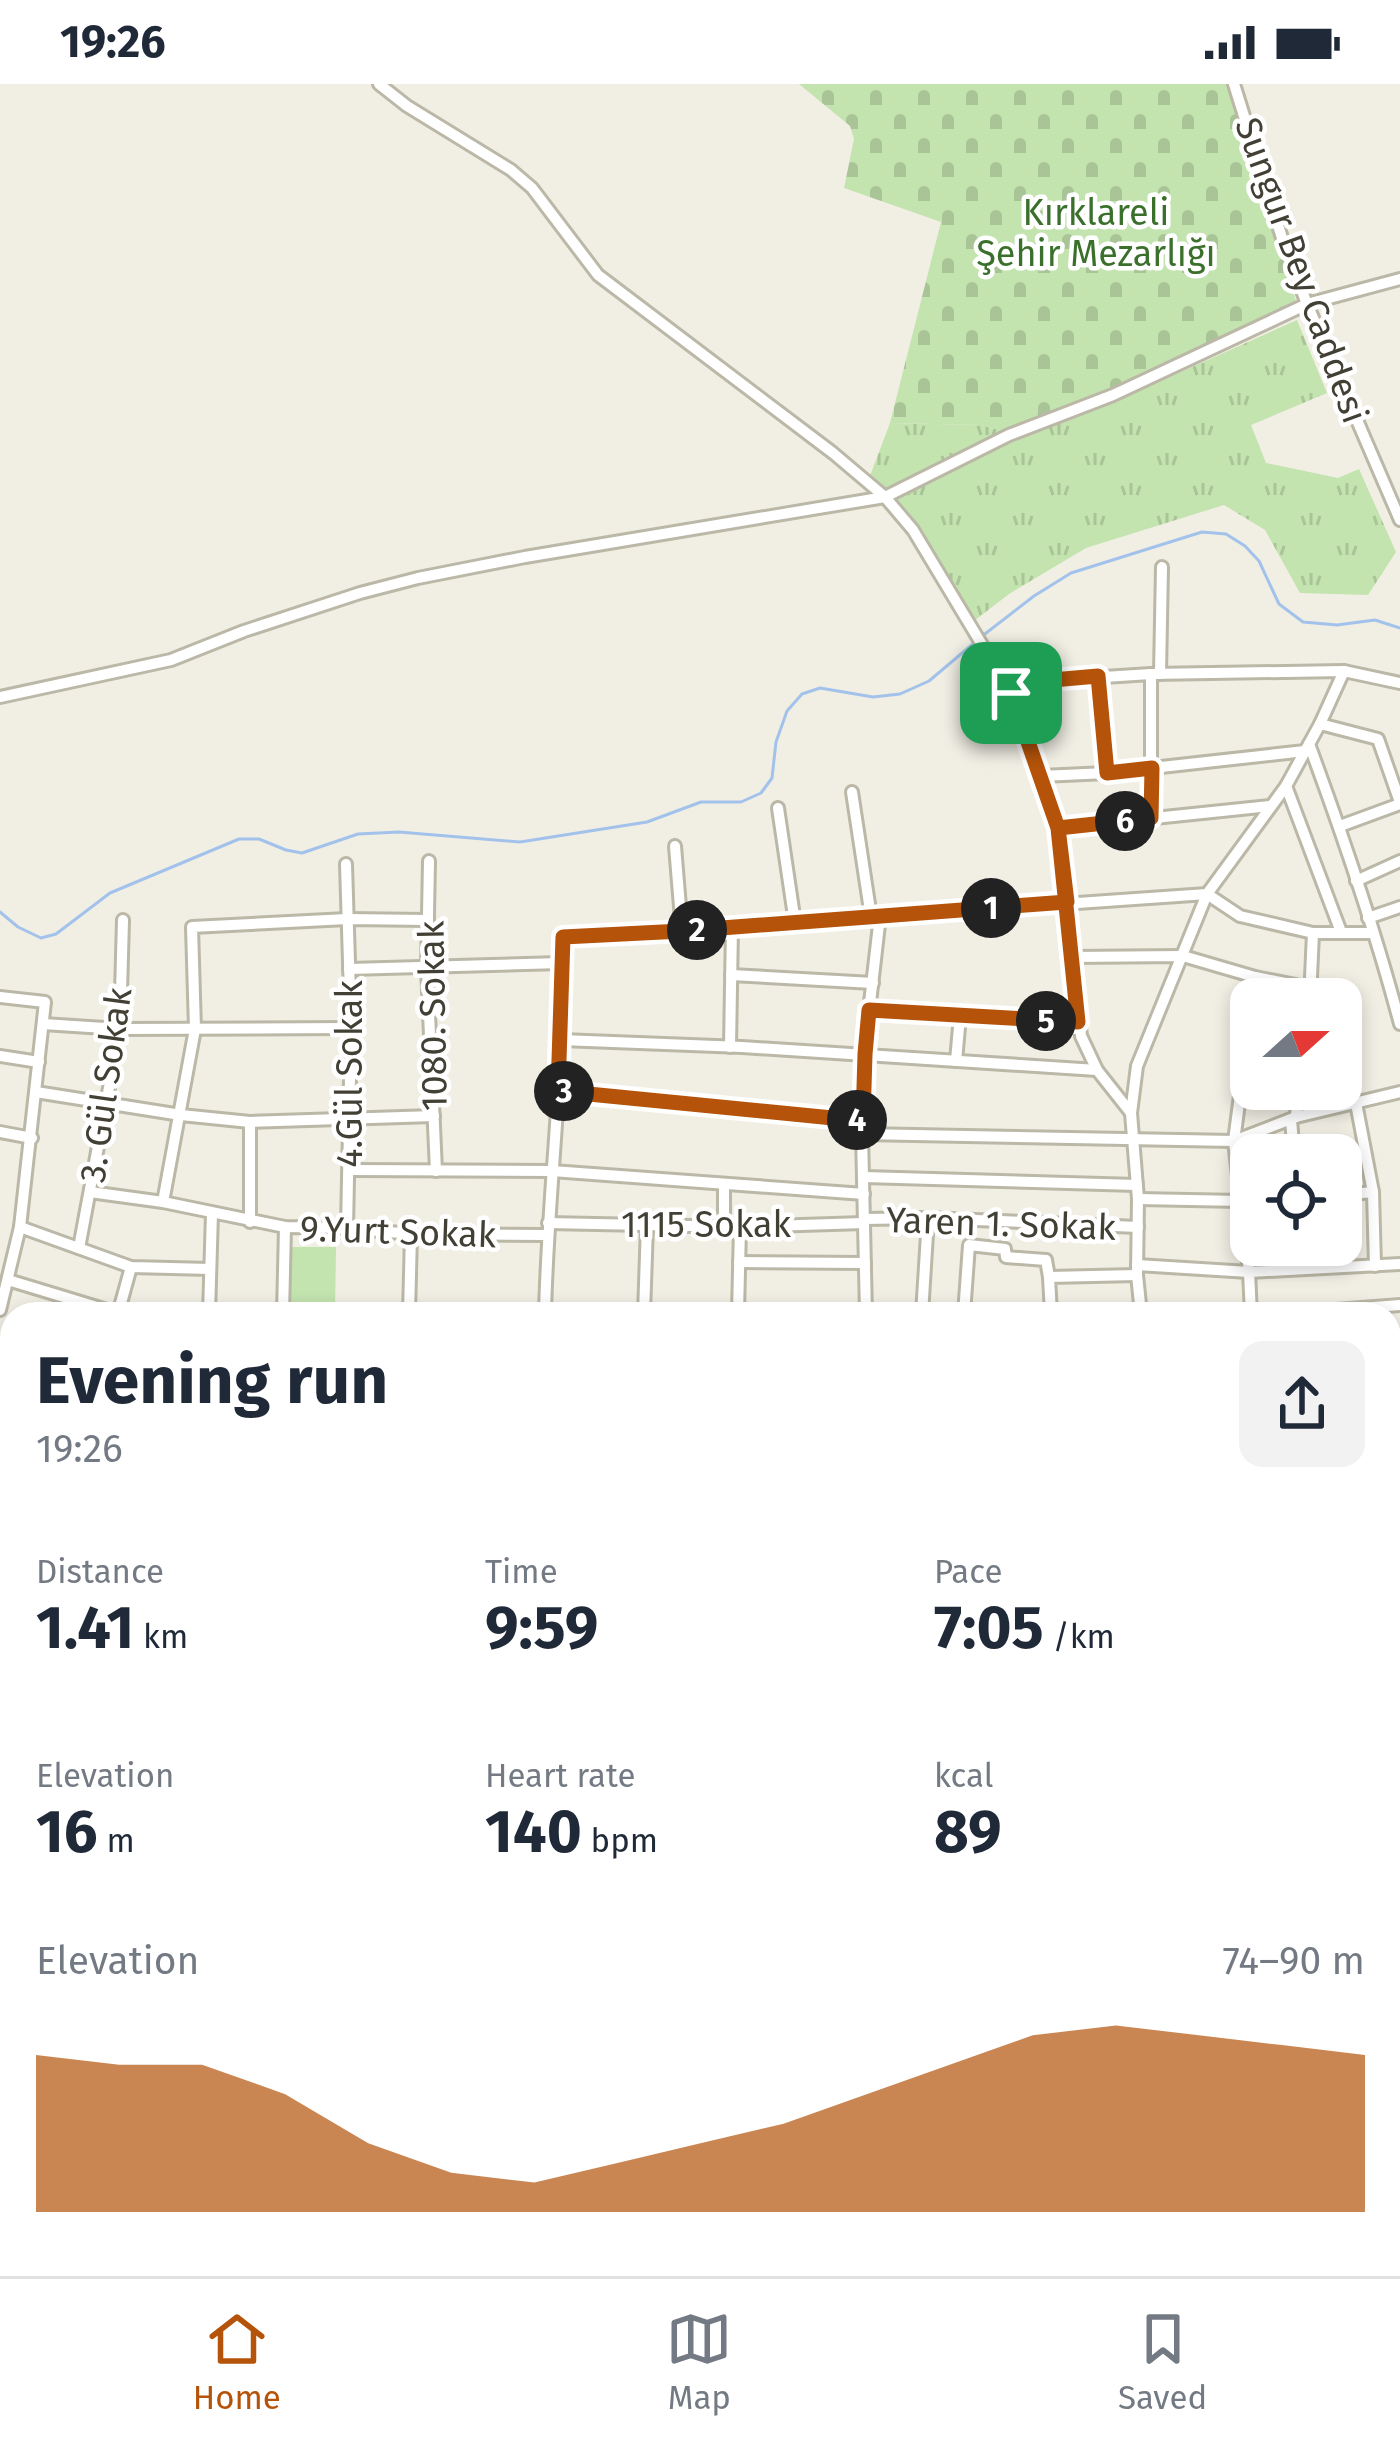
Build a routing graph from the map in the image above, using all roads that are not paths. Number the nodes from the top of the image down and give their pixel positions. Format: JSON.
{"nodes":[{"id":1,"x":379,"y":84,"type":"edge"},
{"id":2,"x":1234,"y":84,"type":"edge"},
{"id":3,"x":1400,"y":280,"type":"edge"},
{"id":4,"x":1306,"y":304,"type":"junction"},
{"id":5,"x":885,"y":497,"type":"junction"},
{"id":6,"x":1400,"y":520,"type":"edge"},
{"id":7,"x":1162,"y":567,"type":"dead end"},
{"id":8,"x":1344,"y":671,"type":"junction"},
{"id":9,"x":1155,"y":674,"type":"junction"},
{"id":10,"x":1098,"y":676,"type":"junction"},
{"id":11,"x":1400,"y":682,"type":"edge"},
{"id":12,"x":1011,"y":693,"type":"junction"},
{"id":13,"x":0,"y":698,"type":"edge"},
{"id":14,"x":1320,"y":724,"type":"junction"},
{"id":15,"x":1307,"y":748,"type":"junction"},
{"id":16,"x":1152,"y":768,"type":"junction"},
{"id":17,"x":1107,"y":773,"type":"junction"},
{"id":18,"x":1042,"y":776,"type":"junction"},
{"id":19,"x":1286,"y":786,"type":"junction"},
{"id":20,"x":852,"y":792,"type":"dead end"},
{"id":21,"x":1400,"y":803,"type":"edge"},
{"id":22,"x":1270,"y":806,"type":"junction"},
{"id":23,"x":778,"y":808,"type":"dead end"},
{"id":24,"x":1151,"y":818,"type":"junction"},
{"id":25,"x":1340,"y":826,"type":"junction"},
{"id":26,"x":1058,"y":828,"type":"junction"},
{"id":27,"x":674,"y":846,"type":"dead end"},
{"id":28,"x":429,"y":861,"type":"dead end"},
{"id":29,"x":1400,"y":861,"type":"edge"},
{"id":30,"x":346,"y":864,"type":"dead end"},
{"id":31,"x":1356,"y":881,"type":"junction"},
{"id":32,"x":1207,"y":894,"type":"junction"},
{"id":33,"x":1067,"y":902,"type":"junction"},
{"id":34,"x":1400,"y":907,"type":"edge"},
{"id":35,"x":876,"y":917,"type":"junction"},
{"id":36,"x":1368,"y":918,"type":"junction"},
{"id":37,"x":123,"y":920,"type":"dead end"},
{"id":38,"x":347,"y":920,"type":"junction"},
{"id":39,"x":428,"y":920,"type":"junction"},
{"id":40,"x":795,"y":923,"type":"junction"},
{"id":41,"x":732,"y":928,"type":"junction"},
{"id":42,"x":682,"y":931,"type":"junction"},
{"id":43,"x":1341,"y":932,"type":"junction"},
{"id":44,"x":1313,"y":933,"type":"junction"},
{"id":45,"x":1372,"y":933,"type":"junction"},
{"id":46,"x":1183,"y":956,"type":"junction"},
{"id":47,"x":1071,"y":957,"type":"junction"},
{"id":48,"x":561,"y":963,"type":"junction"},
{"id":49,"x":1400,"y":963,"type":"edge"},
{"id":50,"x":428,"y":968,"type":"junction"},
{"id":51,"x":349,"y":969,"type":"junction"},
{"id":52,"x":1385,"y":969,"type":"junction"},
{"id":53,"x":731,"y":975,"type":"junction"},
{"id":54,"x":1256,"y":977,"type":"joint"},
{"id":55,"x":1259,"y":978,"type":"edge"},
{"id":56,"x":1312,"y":978,"type":"edge"},
{"id":57,"x":873,"y":982,"type":"junction"},
{"id":58,"x":1396,"y":994,"type":"edge"},
{"id":59,"x":0,"y":997,"type":"edge"},
{"id":60,"x":869,"y":1010,"type":"junction"},
{"id":61,"x":960,"y":1016,"type":"junction"},
{"id":62,"x":1078,"y":1022,"type":"junction"},
{"id":63,"x":43,"y":1024,"type":"junction"},
{"id":64,"x":1400,"y":1024,"type":"edge"},
{"id":65,"x":351,"y":1028,"type":"junction"},
{"id":66,"x":120,"y":1029,"type":"junction"},
{"id":67,"x":195,"y":1029,"type":"junction"},
{"id":68,"x":561,"y":1040,"type":"junction"},
{"id":69,"x":730,"y":1047,"type":"junction"},
{"id":70,"x":865,"y":1054,"type":"junction"},
{"id":71,"x":0,"y":1056,"type":"edge"},
{"id":72,"x":956,"y":1061,"type":"junction"},
{"id":73,"x":39,"y":1062,"type":"junction"},
{"id":74,"x":1097,"y":1070,"type":"junction"},
{"id":75,"x":558,"y":1091,"type":"junction"},
{"id":76,"x":36,"y":1092,"type":"junction"},
{"id":77,"x":1400,"y":1093,"type":"edge"},
{"id":78,"x":106,"y":1102,"type":"junction"},
{"id":79,"x":1362,"y":1102,"type":"edge"},
{"id":80,"x":1295,"y":1110,"type":"edge"},
{"id":81,"x":1327,"y":1110,"type":"edge"},
{"id":82,"x":1357,"y":1110,"type":"edge"},
{"id":83,"x":1132,"y":1113,"type":"junction"},
{"id":84,"x":181,"y":1115,"type":"junction"},
{"id":85,"x":434,"y":1116,"type":"junction"},
{"id":86,"x":350,"y":1118,"type":"junction"},
{"id":87,"x":1294,"y":1118,"type":"junction"},
{"id":88,"x":250,"y":1123,"type":"junction"},
{"id":89,"x":863,"y":1127,"type":"junction"},
{"id":90,"x":0,"y":1132,"type":"edge"},
{"id":91,"x":1254,"y":1134,"type":"edge"},
{"id":92,"x":1294,"y":1134,"type":"edge"},
{"id":93,"x":32,"y":1138,"type":"junction"},
{"id":94,"x":1133,"y":1139,"type":"junction"},
{"id":95,"x":1230,"y":1142,"type":"edge"},
{"id":96,"x":350,"y":1170,"type":"junction"},
{"id":97,"x":436,"y":1171,"type":"junction"},
{"id":98,"x":552,"y":1171,"type":"junction"},
{"id":99,"x":864,"y":1178,"type":"junction"},
{"id":100,"x":724,"y":1184,"type":"junction"},
{"id":101,"x":90,"y":1192,"type":"junction"},
{"id":102,"x":1137,"y":1192,"type":"junction"},
{"id":103,"x":1373,"y":1192,"type":"junction"},
{"id":104,"x":1362,"y":1193,"type":"edge"},
{"id":105,"x":865,"y":1194,"type":"junction"},
{"id":106,"x":1230,"y":1200,"type":"edge"},
{"id":107,"x":163,"y":1202,"type":"junction"},
{"id":108,"x":212,"y":1213,"type":"junction"},
{"id":109,"x":928,"y":1218,"type":"junction"},
{"id":110,"x":864,"y":1221,"type":"junction"},
{"id":111,"x":250,"y":1222,"type":"junction"},
{"id":112,"x":647,"y":1225,"type":"junction"},
{"id":113,"x":20,"y":1227,"type":"junction"},
{"id":114,"x":285,"y":1227,"type":"junction"},
{"id":115,"x":724,"y":1227,"type":"junction"},
{"id":116,"x":740,"y":1227,"type":"junction"},
{"id":117,"x":1138,"y":1227,"type":"junction"},
{"id":118,"x":347,"y":1228,"type":"junction"},
{"id":119,"x":547,"y":1229,"type":"junction"},
{"id":120,"x":411,"y":1234,"type":"junction"},
{"id":121,"x":80,"y":1248,"type":"junction"},
{"id":122,"x":739,"y":1262,"type":"junction"},
{"id":123,"x":865,"y":1263,"type":"junction"},
{"id":124,"x":1400,"y":1264,"type":"edge"},
{"id":125,"x":1248,"y":1266,"type":"edge"},
{"id":126,"x":131,"y":1267,"type":"junction"},
{"id":127,"x":1375,"y":1267,"type":"junction"},
{"id":128,"x":210,"y":1269,"type":"junction"},
{"id":129,"x":1137,"y":1270,"type":"junction"},
{"id":130,"x":1249,"y":1272,"type":"junction"},
{"id":131,"x":1048,"y":1277,"type":"junction"},
{"id":132,"x":8,"y":1280,"type":"junction"},
{"id":133,"x":1,"y":1302,"type":"edge"},
{"id":134,"x":80,"y":1302,"type":"edge"},
{"id":135,"x":122,"y":1302,"type":"edge"},
{"id":136,"x":209,"y":1302,"type":"edge"},
{"id":137,"x":283,"y":1302,"type":"edge"},
{"id":138,"x":409,"y":1302,"type":"edge"},
{"id":139,"x":545,"y":1302,"type":"edge"},
{"id":140,"x":644,"y":1302,"type":"edge"},
{"id":141,"x":738,"y":1302,"type":"edge"},
{"id":142,"x":866,"y":1302,"type":"edge"},
{"id":143,"x":923,"y":1302,"type":"edge"},
{"id":144,"x":965,"y":1302,"type":"edge"},
{"id":145,"x":1050,"y":1302,"type":"edge"},
{"id":146,"x":1140,"y":1302,"type":"edge"},
{"id":147,"x":1250,"y":1302,"type":"edge"},
{"id":148,"x":0,"y":1747,"type":"edge"},
{"id":149,"x":0,"y":1763,"type":"edge"}],
"edges":[{"from":1,"to":5,"type":"street"},
{"from":2,"to":4,"type":"street","name":"Sungur Bey Caddesi"},
{"from":3,"to":4,"type":"street"},
{"from":4,"to":5,"type":"street"},
{"from":4,"to":6,"type":"street","name":"Sungur Bey Caddesi"},
{"from":5,"to":12,"type":"street"},
{"from":5,"to":13,"type":"street"},
{"from":7,"to":9,"type":"street"},
{"from":8,"to":9,"type":"street"},
{"from":8,"to":11,"type":"street"},
{"from":8,"to":14,"type":"street"},
{"from":9,"to":10,"type":"street"},
{"from":9,"to":16,"type":"street"},
{"from":10,"to":12,"type":"street"},
{"from":10,"to":17,"type":"street"},
{"from":12,"to":18,"type":"street"},
{"from":14,"to":15,"type":"street"},
{"from":14,"to":21,"type":"street"},
{"from":15,"to":16,"type":"street"},
{"from":15,"to":19,"type":"street"},
{"from":15,"to":25,"type":"street"},
{"from":16,"to":17,"type":"street"},
{"from":16,"to":24,"type":"street"},
{"from":17,"to":18,"type":"street"},
{"from":18,"to":26,"type":"street"},
{"from":19,"to":22,"type":"street"},
{"from":19,"to":43,"type":"street"},
{"from":20,"to":35,"type":"street"},
{"from":21,"to":25,"type":"street"},
{"from":22,"to":24,"type":"street"},
{"from":22,"to":32,"type":"street"},
{"from":23,"to":40,"type":"street"},
{"from":24,"to":26,"type":"street"},
{"from":25,"to":31,"type":"street"},
{"from":26,"to":33,"type":"street"},
{"from":27,"to":42,"type":"street"},
{"from":28,"to":39,"type":"street","name":"1080. Sokak"},
{"from":29,"to":31,"type":"street"},
{"from":30,"to":38,"type":"street","name":"4.Gül Sokak"},
{"from":31,"to":36,"type":"street"},
{"from":32,"to":33,"type":"street"},
{"from":32,"to":44,"type":"street"},
{"from":32,"to":46,"type":"street"},
{"from":33,"to":35,"type":"street"},
{"from":33,"to":47,"type":"street"},
{"from":34,"to":36,"type":"street"},
{"from":35,"to":40,"type":"street"},
{"from":35,"to":57,"type":"street"},
{"from":36,"to":45,"type":"street"},
{"from":37,"to":66,"type":"street","name":"3. Gül Sokak"},
{"from":38,"to":39,"type":"street"},
{"from":38,"to":51,"type":"street","name":"4.Gül Sokak"},
{"from":38,"to":67,"type":"street"},
{"from":39,"to":50,"type":"street","name":"1080. Sokak"},
{"from":40,"to":41,"type":"street"},
{"from":41,"to":42,"type":"street"},
{"from":41,"to":53,"type":"street"},
{"from":42,"to":48,"type":"street"},
{"from":43,"to":44,"type":"street"},
{"from":43,"to":45,"type":"street"},
{"from":44,"to":56,"type":"street"},
{"from":45,"to":52,"type":"street"},
{"from":46,"to":47,"type":"street"},
{"from":46,"to":54,"type":"street"},
{"from":46,"to":83,"type":"street"},
{"from":47,"to":62,"type":"street"},
{"from":48,"to":50,"type":"street"},
{"from":48,"to":68,"type":"street"},
{"from":49,"to":52,"type":"street"},
{"from":50,"to":51,"type":"street"},
{"from":50,"to":85,"type":"street","name":"1080. Sokak"},
{"from":51,"to":65,"type":"street","name":"4.Gül Sokak"},
{"from":52,"to":58,"type":"street"},
{"from":53,"to":57,"type":"street"},
{"from":53,"to":69,"type":"street"},
{"from":54,"to":55,"type":"street"},
{"from":57,"to":60,"type":"street"},
{"from":58,"to":64,"type":"street"},
{"from":59,"to":63,"type":"street"},
{"from":60,"to":61,"type":"street"},
{"from":60,"to":70,"type":"street"},
{"from":61,"to":62,"type":"street"},
{"from":61,"to":72,"type":"street"},
{"from":62,"to":74,"type":"street"},
{"from":63,"to":66,"type":"street"},
{"from":63,"to":73,"type":"street"},
{"from":65,"to":67,"type":"street"},
{"from":65,"to":86,"type":"street","name":"4.Gül Sokak"},
{"from":66,"to":67,"type":"street"},
{"from":66,"to":78,"type":"street","name":"3. Gül Sokak"},
{"from":67,"to":84,"type":"street"},
{"from":68,"to":69,"type":"street"},
{"from":68,"to":75,"type":"street"},
{"from":69,"to":70,"type":"street"},
{"from":70,"to":72,"type":"street"},
{"from":70,"to":89,"type":"street"},
{"from":71,"to":73,"type":"street"},
{"from":72,"to":74,"type":"street"},
{"from":73,"to":76,"type":"street"},
{"from":74,"to":83,"type":"street"},
{"from":75,"to":89,"type":"street"},
{"from":75,"to":98,"type":"street"},
{"from":76,"to":78,"type":"street"},
{"from":76,"to":93,"type":"street"},
{"from":77,"to":79,"type":"street"},
{"from":78,"to":84,"type":"street"},
{"from":78,"to":101,"type":"street","name":"3. Gül Sokak"},
{"from":80,"to":87,"type":"street"},
{"from":81,"to":87,"type":"street"},
{"from":82,"to":103,"type":"street"},
{"from":83,"to":94,"type":"street"},
{"from":84,"to":88,"type":"street"},
{"from":84,"to":107,"type":"street"},
{"from":85,"to":86,"type":"street"},
{"from":85,"to":97,"type":"street","name":"1080. Sokak"},
{"from":86,"to":88,"type":"street"},
{"from":86,"to":96,"type":"street","name":"4.Gül Sokak"},
{"from":87,"to":91,"type":"street"},
{"from":87,"to":92,"type":"street"},
{"from":88,"to":111,"type":"street"},
{"from":89,"to":94,"type":"street"},
{"from":89,"to":99,"type":"street"},
{"from":90,"to":93,"type":"street"},
{"from":93,"to":113,"type":"street"},
{"from":94,"to":95,"type":"street"},
{"from":94,"to":102,"type":"street"},
{"from":96,"to":97,"type":"street"},
{"from":96,"to":118,"type":"street","name":"4.Gül Sokak"},
{"from":97,"to":98,"type":"street"},
{"from":98,"to":100,"type":"street"},
{"from":98,"to":119,"type":"street"},
{"from":99,"to":102,"type":"street"},
{"from":99,"to":105,"type":"street"},
{"from":100,"to":105,"type":"street"},
{"from":100,"to":115,"type":"street"},
{"from":101,"to":107,"type":"street","name":"9.Yurt Sokak"},
{"from":101,"to":121,"type":"street","name":"3. Gül Sokak"},
{"from":102,"to":106,"type":"street"},
{"from":102,"to":117,"type":"street"},
{"from":103,"to":104,"type":"street"},
{"from":103,"to":127,"type":"street"},
{"from":105,"to":110,"type":"street"},
{"from":107,"to":108,"type":"street","name":"9.Yurt Sokak"},
{"from":108,"to":111,"type":"street","name":"9.Yurt Sokak"},
{"from":108,"to":128,"type":"street"},
{"from":109,"to":110,"type":"street","name":"Yaren 1. Sokak"},
{"from":109,"to":117,"type":"street","name":"Yaren 1. Sokak"},
{"from":109,"to":143,"type":"street"},
{"from":110,"to":116,"type":"street","name":"1115 Sokak"},
{"from":110,"to":123,"type":"street"},
{"from":111,"to":114,"type":"street","name":"9.Yurt Sokak"},
{"from":112,"to":115,"type":"street","name":"1115 Sokak"},
{"from":112,"to":119,"type":"street","name":"1115 Sokak"},
{"from":112,"to":140,"type":"street"},
{"from":113,"to":121,"type":"street"},
{"from":113,"to":132,"type":"street"},
{"from":114,"to":118,"type":"street","name":"9.Yurt Sokak"},
{"from":114,"to":137,"type":"street"},
{"from":115,"to":116,"type":"street","name":"1115 Sokak"},
{"from":116,"to":122,"type":"street"},
{"from":117,"to":129,"type":"street"},
{"from":118,"to":120,"type":"street","name":"9.Yurt Sokak"},
{"from":119,"to":120,"type":"street","name":"9.Yurt Sokak"},
{"from":119,"to":139,"type":"street"},
{"from":120,"to":138,"type":"street"},
{"from":121,"to":126,"type":"street"},
{"from":122,"to":123,"type":"street"},
{"from":122,"to":141,"type":"street"},
{"from":123,"to":142,"type":"street"},
{"from":124,"to":127,"type":"street"},
{"from":125,"to":130,"type":"street"},
{"from":126,"to":128,"type":"street"},
{"from":126,"to":135,"type":"street"},
{"from":127,"to":130,"type":"street"},
{"from":128,"to":136,"type":"street"},
{"from":129,"to":130,"type":"street"},
{"from":129,"to":131,"type":"street"},
{"from":129,"to":146,"type":"street"},
{"from":130,"to":147,"type":"street"},
{"from":131,"to":144,"type":"street"},
{"from":131,"to":145,"type":"street"},
{"from":132,"to":133,"type":"street"},
{"from":132,"to":134,"type":"street"},
{"from":148,"to":149,"type":"street"}]}
